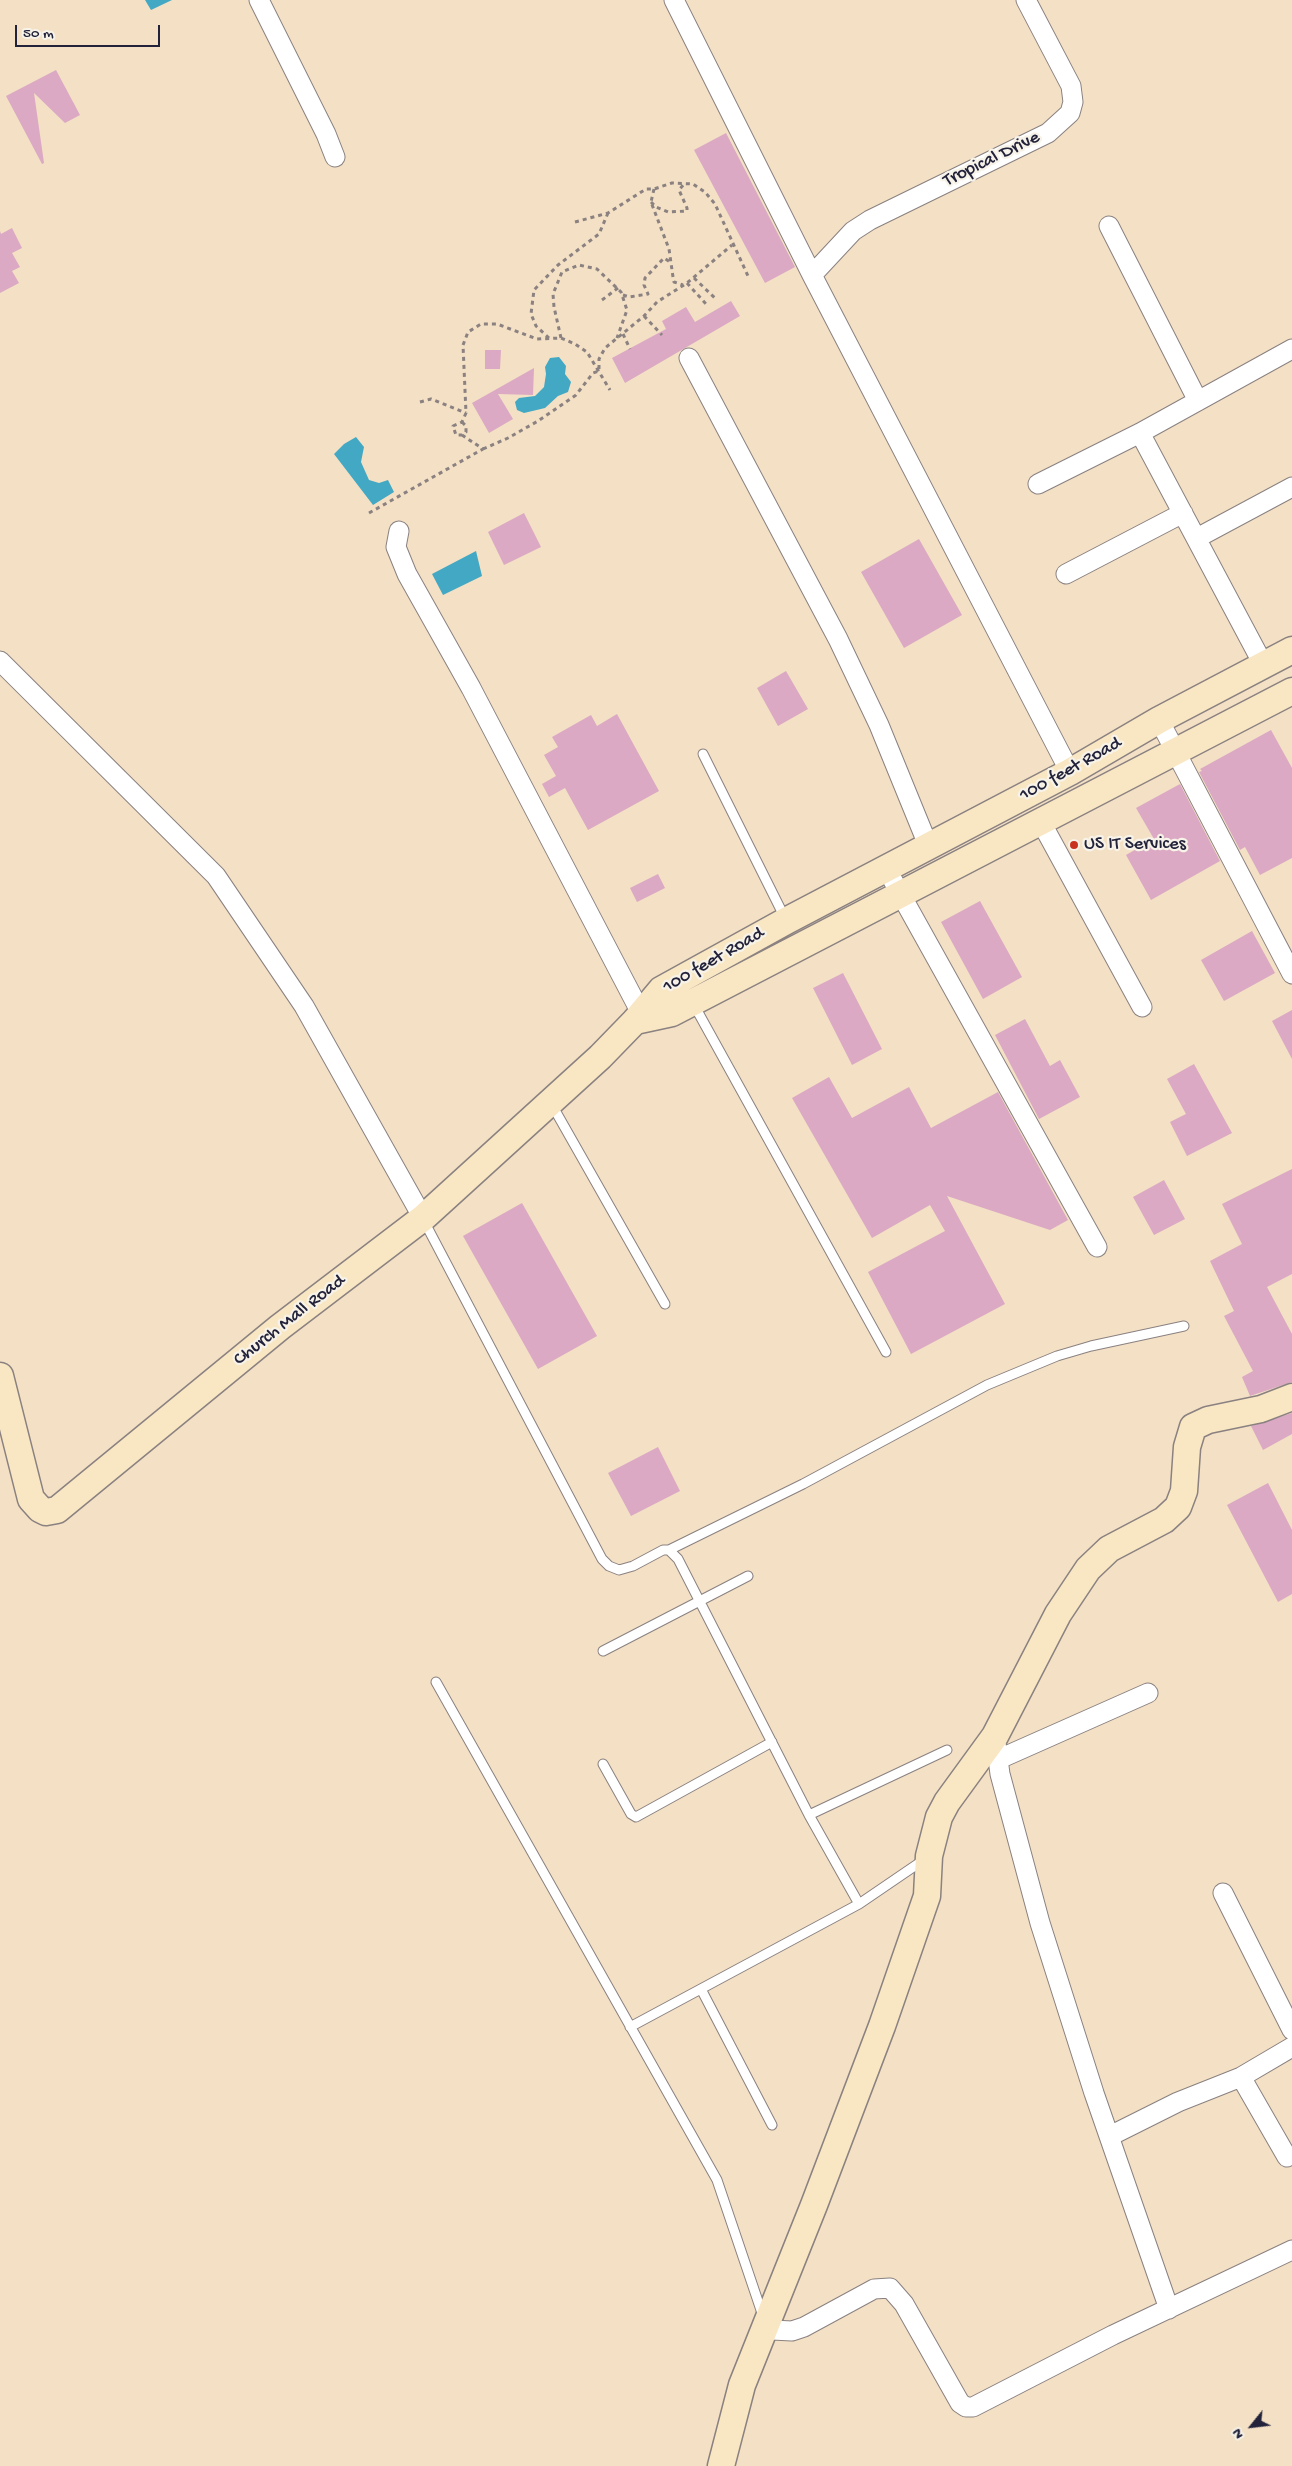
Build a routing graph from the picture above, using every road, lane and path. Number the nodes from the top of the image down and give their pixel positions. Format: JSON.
{"nodes":[{"id":1,"x":259,"y":0,"type":"edge"},
{"id":2,"x":674,"y":0,"type":"edge"},
{"id":3,"x":1026,"y":0,"type":"edge"},
{"id":4,"x":335,"y":157,"type":"dead end"},
{"id":5,"x":686,"y":183,"type":"junction"},
{"id":6,"x":654,"y":189,"type":"junction"},
{"id":7,"x":651,"y":202,"type":"junction"},
{"id":8,"x":608,"y":213,"type":"junction"},
{"id":9,"x":575,"y":222,"type":"dead end"},
{"id":10,"x":1109,"y":226,"type":"dead end"},
{"id":11,"x":732,"y":245,"type":"junction"},
{"id":12,"x":671,"y":264,"type":"junction"},
{"id":13,"x":812,"y":275,"type":"junction"},
{"id":14,"x":748,"y":276,"type":"dead end"},
{"id":15,"x":694,"y":278,"type":"junction"},
{"id":16,"x":686,"y":284,"type":"junction"},
{"id":17,"x":618,"y":288,"type":"junction"},
{"id":18,"x":623,"y":295,"type":"junction"},
{"id":19,"x":716,"y":299,"type":"dead end"},
{"id":20,"x":602,"y":300,"type":"dead end"},
{"id":21,"x":706,"y":304,"type":"dead end"},
{"id":22,"x":644,"y":316,"type":"junction"},
{"id":23,"x":623,"y":334,"type":"junction"},
{"id":24,"x":662,"y":336,"type":"dead end"},
{"id":25,"x":549,"y":338,"type":"junction"},
{"id":26,"x":561,"y":338,"type":"junction"},
{"id":27,"x":616,"y":339,"type":"junction"},
{"id":28,"x":630,"y":349,"type":"dead end"},
{"id":29,"x":1292,"y":349,"type":"edge"},
{"id":30,"x":689,"y":358,"type":"dead end"},
{"id":31,"x":599,"y":371,"type":"junction"},
{"id":32,"x":610,"y":390,"type":"dead end"},
{"id":33,"x":1198,"y":401,"type":"junction"},
{"id":34,"x":420,"y":402,"type":"dead end"},
{"id":35,"x":466,"y":413,"type":"junction"},
{"id":36,"x":462,"y":422,"type":"junction"},
{"id":37,"x":1140,"y":433,"type":"junction"},
{"id":38,"x":462,"y":435,"type":"junction"},
{"id":39,"x":483,"y":449,"type":"junction"},
{"id":40,"x":1038,"y":484,"type":"dead end"},
{"id":41,"x":1292,"y":487,"type":"edge"},
{"id":42,"x":369,"y":513,"type":"dead end"},
{"id":43,"x":1183,"y":513,"type":"junction"},
{"id":44,"x":399,"y":531,"type":"dead end"},
{"id":45,"x":1197,"y":538,"type":"junction"},
{"id":46,"x":1066,"y":574,"type":"dead end"},
{"id":47,"x":1292,"y":650,"type":"edge"},
{"id":48,"x":0,"y":661,"type":"edge"},
{"id":49,"x":1263,"y":664,"type":"junction"},
{"id":50,"x":1292,"y":691,"type":"edge"},
{"id":51,"x":1159,"y":720,"type":"junction"},
{"id":52,"x":1176,"y":752,"type":"junction"},
{"id":53,"x":703,"y":754,"type":"dead end"},
{"id":54,"x":1070,"y":772,"type":"junction"},
{"id":55,"x":1041,"y":822,"type":"junction"},
{"id":56,"x":928,"y":845,"type":"junction"},
{"id":57,"x":886,"y":868,"type":"junction"},
{"id":58,"x":900,"y":895,"type":"junction"},
{"id":59,"x":796,"y":915,"type":"junction"},
{"id":60,"x":818,"y":937,"type":"junction"},
{"id":61,"x":1292,"y":974,"type":"edge"},
{"id":62,"x":693,"y":1002,"type":"junction"},
{"id":63,"x":1142,"y":1007,"type":"dead end"},
{"id":64,"x":638,"y":1017,"type":"junction"},
{"id":65,"x":550,"y":1103,"type":"junction"},
{"id":66,"x":423,"y":1218,"type":"junction"},
{"id":67,"x":1097,"y":1247,"type":"dead end"},
{"id":68,"x":665,"y":1304,"type":"dead end"},
{"id":69,"x":1184,"y":1326,"type":"dead end"},
{"id":70,"x":886,"y":1352,"type":"dead end"},
{"id":71,"x":0,"y":1376,"type":"edge"},
{"id":72,"x":1292,"y":1397,"type":"edge"},
{"id":73,"x":669,"y":1550,"type":"junction"},
{"id":74,"x":748,"y":1576,"type":"dead end"},
{"id":75,"x":699,"y":1601,"type":"junction"},
{"id":76,"x":603,"y":1651,"type":"dead end"},
{"id":77,"x":436,"y":1682,"type":"dead end"},
{"id":78,"x":1148,"y":1693,"type":"dead end"},
{"id":79,"x":772,"y":1742,"type":"junction"},
{"id":80,"x":996,"y":1748,"type":"junction"},
{"id":81,"x":947,"y":1750,"type":"dead end"},
{"id":82,"x":603,"y":1764,"type":"dead end"},
{"id":83,"x":809,"y":1815,"type":"junction"},
{"id":84,"x":929,"y":1856,"type":"junction"},
{"id":85,"x":1223,"y":1893,"type":"dead end"},
{"id":86,"x":859,"y":1904,"type":"junction"},
{"id":87,"x":701,"y":1989,"type":"junction"},
{"id":88,"x":630,"y":2027,"type":"junction"},
{"id":89,"x":1292,"y":2030,"type":"edge"},
{"id":90,"x":1292,"y":2047,"type":"edge"},
{"id":91,"x":1241,"y":2077,"type":"junction"},
{"id":92,"x":772,"y":2124,"type":"dead end"},
{"id":93,"x":1110,"y":2136,"type":"junction"},
{"id":94,"x":1287,"y":2157,"type":"dead end"},
{"id":95,"x":1292,"y":2250,"type":"edge"},
{"id":96,"x":1169,"y":2308,"type":"junction"},
{"id":97,"x":765,"y":2323,"type":"junction"},
{"id":98,"x":721,"y":2466,"type":"edge"}],
"edges":[{"from":1,"to":4,"type":"street"},
{"from":2,"to":13,"type":"street"},
{"from":3,"to":13,"type":"street","name":"Tropical Drive"},
{"from":5,"to":6,"type":"path"},
{"from":5,"to":7,"type":"path"},
{"from":5,"to":11,"type":"path"},
{"from":6,"to":7,"type":"path"},
{"from":6,"to":8,"type":"path"},
{"from":7,"to":12,"type":"path"},
{"from":8,"to":9,"type":"path"},
{"from":8,"to":25,"type":"path"},
{"from":10,"to":33,"type":"street"},
{"from":11,"to":14,"type":"path"},
{"from":11,"to":15,"type":"path"},
{"from":12,"to":16,"type":"path"},
{"from":12,"to":18,"type":"path"},
{"from":13,"to":54,"type":"street"},
{"from":15,"to":16,"type":"path"},
{"from":15,"to":19,"type":"path"},
{"from":16,"to":21,"type":"path"},
{"from":16,"to":22,"type":"path"},
{"from":17,"to":18,"type":"path"},
{"from":17,"to":20,"type":"path"},
{"from":17,"to":26,"type":"path"},
{"from":18,"to":27,"type":"path"},
{"from":22,"to":23,"type":"path"},
{"from":22,"to":24,"type":"path"},
{"from":23,"to":27,"type":"path"},
{"from":23,"to":28,"type":"path"},
{"from":25,"to":26,"type":"path"},
{"from":25,"to":35,"type":"path"},
{"from":26,"to":31,"type":"path"},
{"from":27,"to":31,"type":"path"},
{"from":29,"to":33,"type":"street"},
{"from":30,"to":56,"type":"street"},
{"from":31,"to":32,"type":"path"},
{"from":31,"to":39,"type":"path"},
{"from":33,"to":37,"type":"street"},
{"from":34,"to":35,"type":"path"},
{"from":35,"to":36,"type":"path"},
{"from":36,"to":38,"type":"path"},
{"from":36,"to":38,"type":"path"},
{"from":37,"to":40,"type":"street"},
{"from":37,"to":43,"type":"street"},
{"from":38,"to":39,"type":"path"},
{"from":39,"to":42,"type":"path"},
{"from":41,"to":45,"type":"street"},
{"from":43,"to":45,"type":"street"},
{"from":43,"to":46,"type":"street"},
{"from":44,"to":64,"type":"street"},
{"from":45,"to":49,"type":"street"},
{"from":47,"to":49,"type":"street","name":"100 feet Road"},
{"from":48,"to":66,"type":"street"},
{"from":49,"to":51,"type":"street","name":"100 feet Road"},
{"from":50,"to":52,"type":"street","name":"100 feet Road"},
{"from":51,"to":52,"type":"street"},
{"from":51,"to":54,"type":"street","name":"100 feet Road"},
{"from":52,"to":55,"type":"street","name":"100 feet Road"},
{"from":52,"to":61,"type":"street"},
{"from":53,"to":59,"type":"lane"},
{"from":54,"to":56,"type":"street","name":"100 feet Road"},
{"from":55,"to":58,"type":"street","name":"100 feet Road"},
{"from":55,"to":63,"type":"street"},
{"from":56,"to":57,"type":"street","name":"100 feet Road"},
{"from":57,"to":58,"type":"street"},
{"from":57,"to":59,"type":"street","name":"100 feet Road"},
{"from":58,"to":60,"type":"street","name":"100 feet Road"},
{"from":58,"to":67,"type":"street"},
{"from":59,"to":60,"type":"street"},
{"from":59,"to":64,"type":"street","name":"100 feet Road"},
{"from":60,"to":62,"type":"street","name":"100 feet Road"},
{"from":62,"to":64,"type":"street","name":"100 feet Road"},
{"from":62,"to":70,"type":"lane"},
{"from":64,"to":65,"type":"street","name":"Church Mall Road"},
{"from":65,"to":66,"type":"street","name":"Church Mall Road"},
{"from":65,"to":68,"type":"lane"},
{"from":66,"to":71,"type":"street","name":"Church Mall Road"},
{"from":66,"to":73,"type":"lane"},
{"from":69,"to":73,"type":"lane"},
{"from":72,"to":80,"type":"street"},
{"from":73,"to":75,"type":"lane"},
{"from":74,"to":75,"type":"lane"},
{"from":75,"to":76,"type":"lane"},
{"from":75,"to":79,"type":"lane"},
{"from":77,"to":88,"type":"lane"},
{"from":78,"to":80,"type":"street"},
{"from":79,"to":82,"type":"lane"},
{"from":79,"to":83,"type":"lane"},
{"from":80,"to":84,"type":"street"},
{"from":80,"to":93,"type":"street"},
{"from":81,"to":83,"type":"lane"},
{"from":83,"to":86,"type":"lane"},
{"from":84,"to":86,"type":"lane"},
{"from":84,"to":97,"type":"street"},
{"from":85,"to":89,"type":"street"},
{"from":86,"to":87,"type":"lane"},
{"from":87,"to":88,"type":"lane"},
{"from":87,"to":92,"type":"lane"},
{"from":88,"to":97,"type":"lane"},
{"from":90,"to":91,"type":"street"},
{"from":91,"to":93,"type":"street"},
{"from":91,"to":94,"type":"street"},
{"from":93,"to":96,"type":"street"},
{"from":95,"to":96,"type":"street"},
{"from":96,"to":97,"type":"street"},
{"from":97,"to":98,"type":"street"}]}
